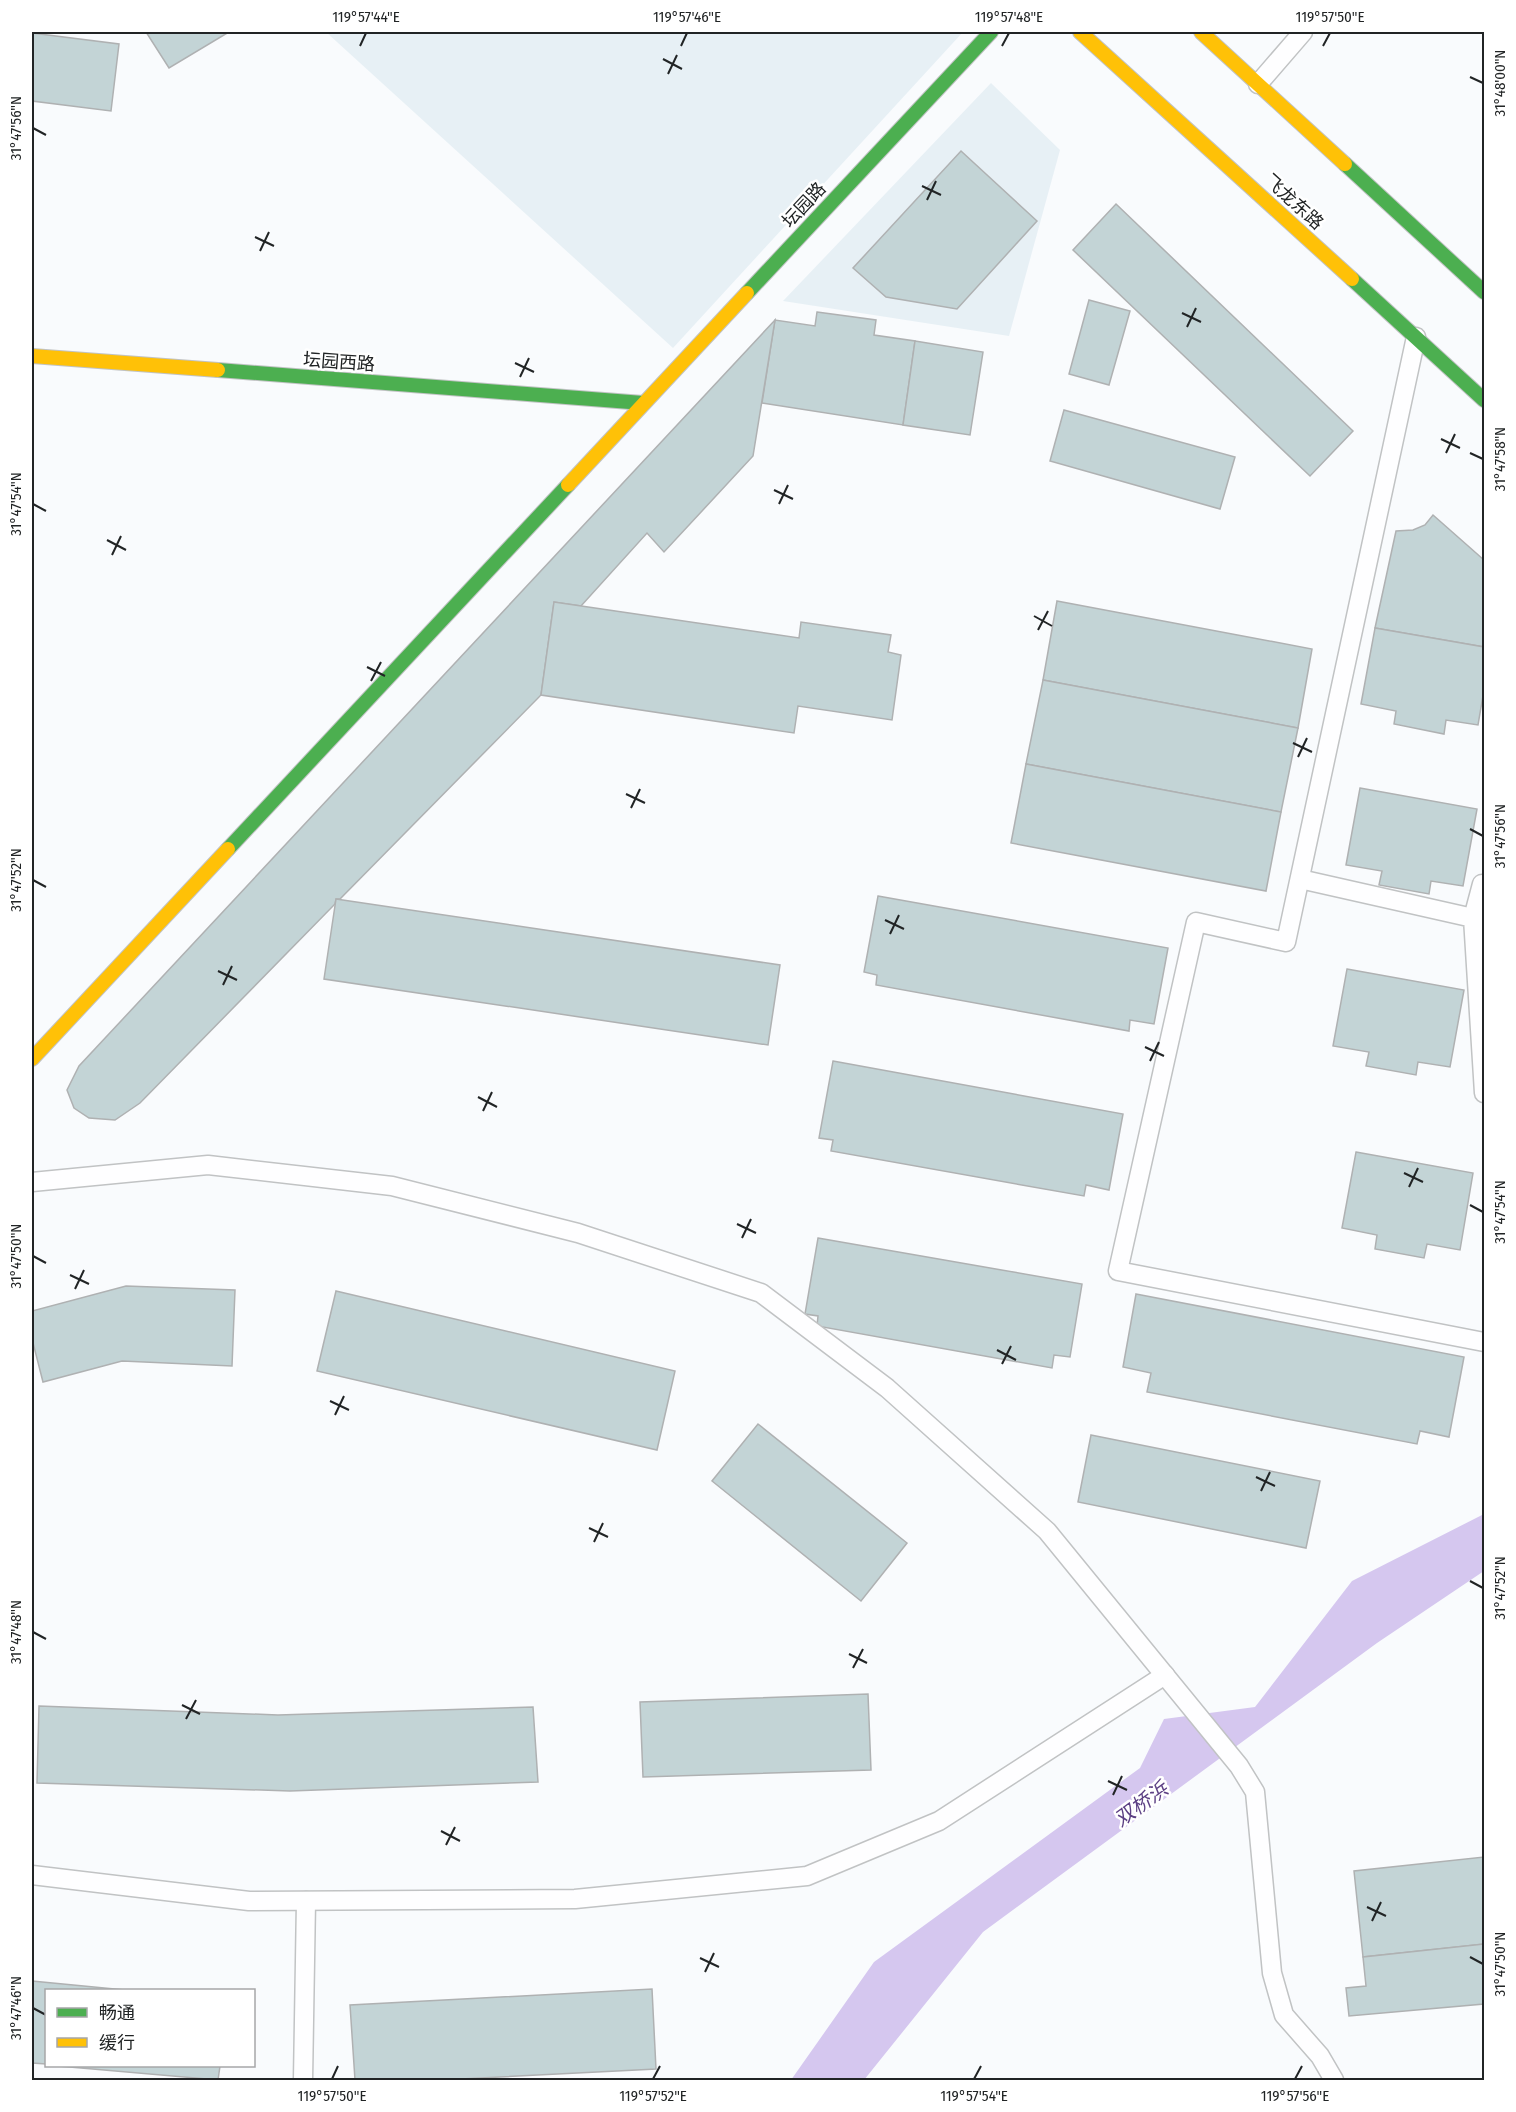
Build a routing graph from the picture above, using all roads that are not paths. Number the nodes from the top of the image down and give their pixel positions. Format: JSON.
{"nodes":[{"id":1,"x":991,"y":32,"type":"edge"},
{"id":2,"x":1080,"y":32,"type":"edge"},
{"id":3,"x":1201,"y":32,"type":"edge"},
{"id":4,"x":1303,"y":32,"type":"edge"},
{"id":5,"x":1258,"y":84,"type":"junction"},
{"id":6,"x":1485,"y":292,"type":"edge"},
{"id":7,"x":1416,"y":337,"type":"junction"},
{"id":8,"x":32,"y":356,"type":"edge"},
{"id":9,"x":1485,"y":400,"type":"edge"},
{"id":10,"x":643,"y":403,"type":"junction"},
{"id":11,"x":1300,"y":879,"type":"junction"},
{"id":12,"x":1485,"y":884,"type":"edge"},
{"id":13,"x":1473,"y":918,"type":"junction"},
{"id":14,"x":32,"y":1059,"type":"edge"},
{"id":15,"x":1485,"y":1093,"type":"edge"},
{"id":16,"x":32,"y":1182,"type":"edge"},
{"id":17,"x":1485,"y":1342,"type":"edge"},
{"id":18,"x":1165,"y":1675,"type":"junction"},
{"id":19,"x":32,"y":1875,"type":"edge"},
{"id":20,"x":306,"y":1900,"type":"junction"},
{"id":21,"x":303,"y":2080,"type":"edge"},
{"id":22,"x":1334,"y":2080,"type":"edge"}],
"edges":[{"from":1,"to":10,"type":"street","name":"坛园路"},
{"from":2,"to":7,"type":"street","name":"飞龙东路"},
{"from":3,"to":5,"type":"street"},
{"from":4,"to":5,"type":"lane"},
{"from":5,"to":6,"type":"street"},
{"from":7,"to":9,"type":"street","name":"飞龙东路"},
{"from":7,"to":11,"type":"lane"},
{"from":8,"to":10,"type":"street","name":"坛园西路"},
{"from":10,"to":14,"type":"street","name":"坛园路"},
{"from":11,"to":13,"type":"lane"},
{"from":11,"to":17,"type":"lane"},
{"from":12,"to":13,"type":"lane"},
{"from":13,"to":15,"type":"lane"},
{"from":16,"to":18,"type":"lane"},
{"from":18,"to":20,"type":"lane"},
{"from":18,"to":22,"type":"lane"},
{"from":19,"to":20,"type":"lane"},
{"from":20,"to":21,"type":"lane"}]}
